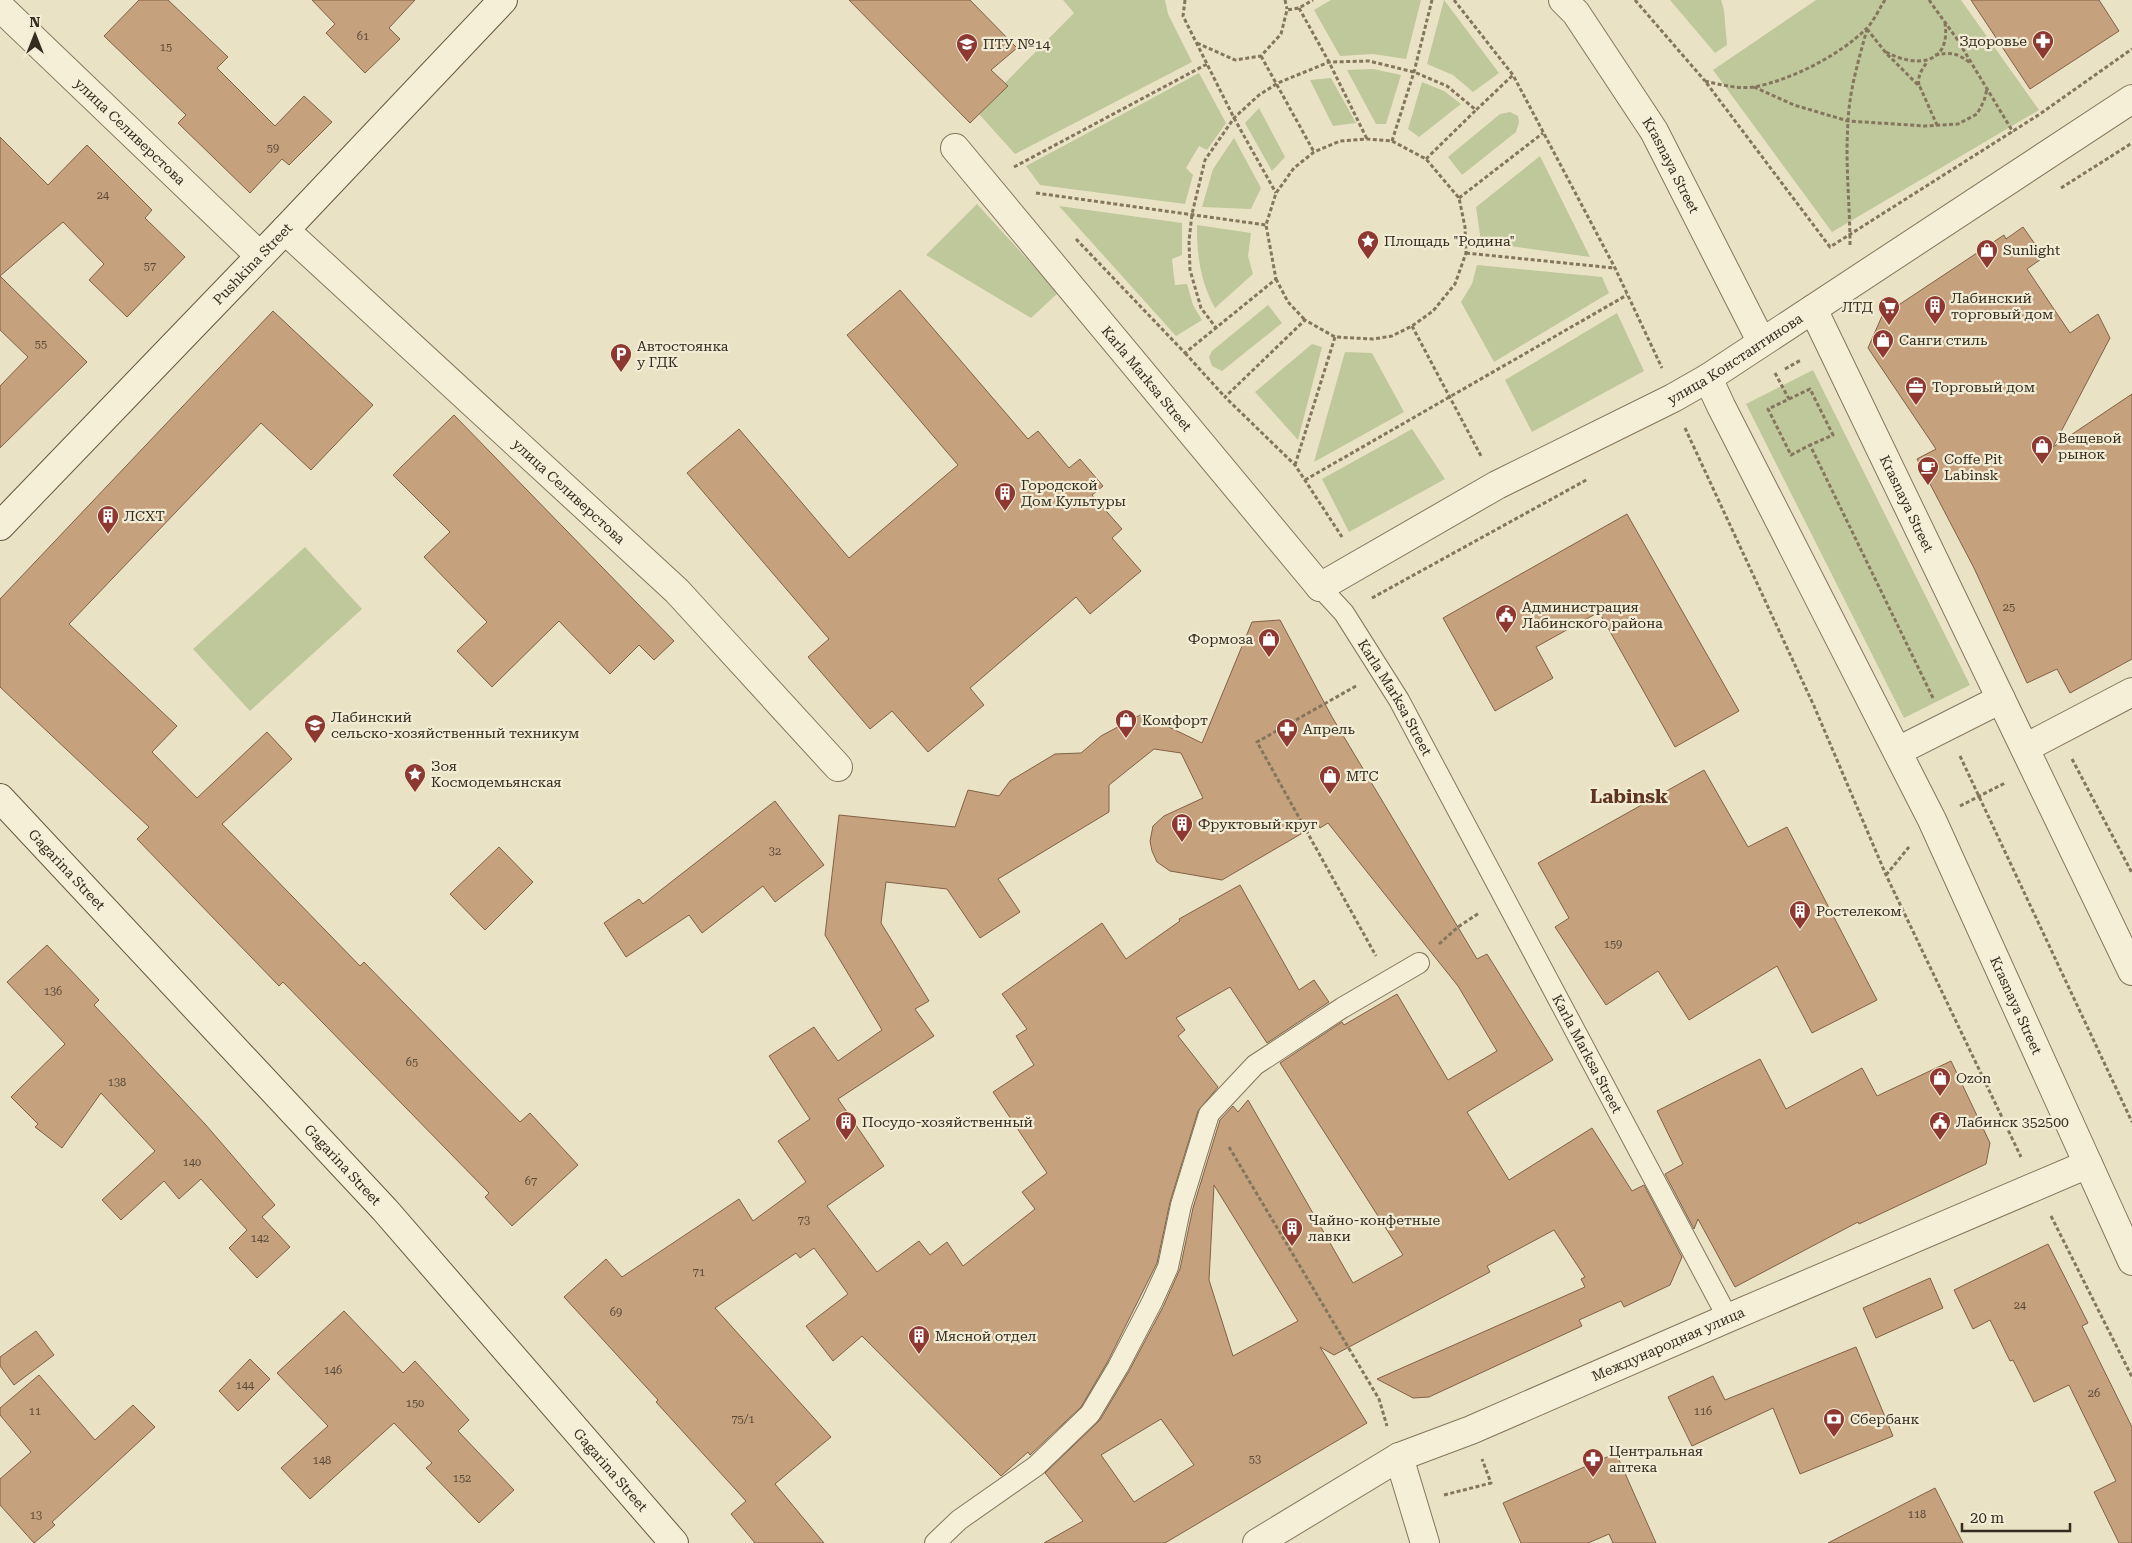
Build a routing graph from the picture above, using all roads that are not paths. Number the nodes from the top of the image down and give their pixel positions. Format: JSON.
{"nodes":[{"id":1,"x":503,"y":0,"type":"edge"},
{"id":2,"x":1563,"y":0,"type":"edge"},
{"id":3,"x":0,"y":7,"type":"edge"},
{"id":4,"x":2132,"y":99,"type":"edge"},
{"id":5,"x":955,"y":148,"type":"dead end"},
{"id":6,"x":286,"y":230,"type":"junction"},
{"id":7,"x":260,"y":256,"type":"junction"},
{"id":8,"x":1813,"y":309,"type":"junction"},
{"id":9,"x":1761,"y":341,"type":"junction"},
{"id":10,"x":1708,"y":378,"type":"junction"},
{"id":11,"x":0,"y":526,"type":"edge"},
{"id":12,"x":1320,"y":587,"type":"junction"},
{"id":13,"x":2132,"y":692,"type":"edge"},
{"id":14,"x":2002,"y":699,"type":"junction"},
{"id":15,"x":1898,"y":751,"type":"junction"},
{"id":16,"x":2030,"y":759,"type":"junction"},
{"id":17,"x":838,"y":767,"type":"dead end"},
{"id":18,"x":0,"y":798,"type":"edge"},
{"id":19,"x":1419,"y":963,"type":"road end"},
{"id":20,"x":2132,"y":971,"type":"edge"},
{"id":21,"x":2088,"y":1164,"type":"junction"},
{"id":22,"x":2132,"y":1261,"type":"edge"},
{"id":23,"x":1728,"y":1318,"type":"junction"},
{"id":24,"x":1399,"y":1457,"type":"junction"},
{"id":25,"x":674,"y":1543,"type":"edge"},
{"id":26,"x":935,"y":1543,"type":"edge"},
{"id":27,"x":1257,"y":1543,"type":"edge"},
{"id":28,"x":1425,"y":1543,"type":"edge"}],
"edges":[{"from":1,"to":6,"type":"street","name":"Pushkina Street"},
{"from":2,"to":9,"type":"street","name":"Krasnaya Street"},
{"from":3,"to":7,"type":"street","name":"улица Селиверстова"},
{"from":4,"to":8,"type":"street","name":"улица Константинова"},
{"from":5,"to":12,"type":"street","name":"Karla Marksa Street"},
{"from":6,"to":7,"type":"street","name":"Pushkina Street"},
{"from":6,"to":17,"type":"street","name":"улица Селиверстова"},
{"from":7,"to":11,"type":"street","name":"Pushkina Street"},
{"from":8,"to":9,"type":"street","name":"улица Константинова"},
{"from":8,"to":14,"type":"street","name":"Krasnaya Street"},
{"from":9,"to":10,"type":"street","name":"улица Константинова"},
{"from":10,"to":12,"type":"street","name":"улица Константинова"},
{"from":10,"to":15,"type":"street","name":"Krasnaya Street"},
{"from":12,"to":23,"type":"lane","name":"Karla Marksa Street"},
{"from":13,"to":16,"type":"street"},
{"from":14,"to":15,"type":"street"},
{"from":14,"to":16,"type":"street","name":"Krasnaya Street"},
{"from":15,"to":21,"type":"street","name":"Krasnaya Street"},
{"from":16,"to":20,"type":"street","name":"Krasnaya Street"},
{"from":18,"to":25,"type":"street","name":"Gagarina Street"},
{"from":19,"to":26,"type":"lane"},
{"from":21,"to":22,"type":"street","name":"Krasnaya Street"},
{"from":21,"to":23,"type":"street","name":"Международная улица"},
{"from":23,"to":24,"type":"street","name":"Международная улица"},
{"from":24,"to":27,"type":"street","name":"Международная улица"},
{"from":24,"to":28,"type":"street"}]}
